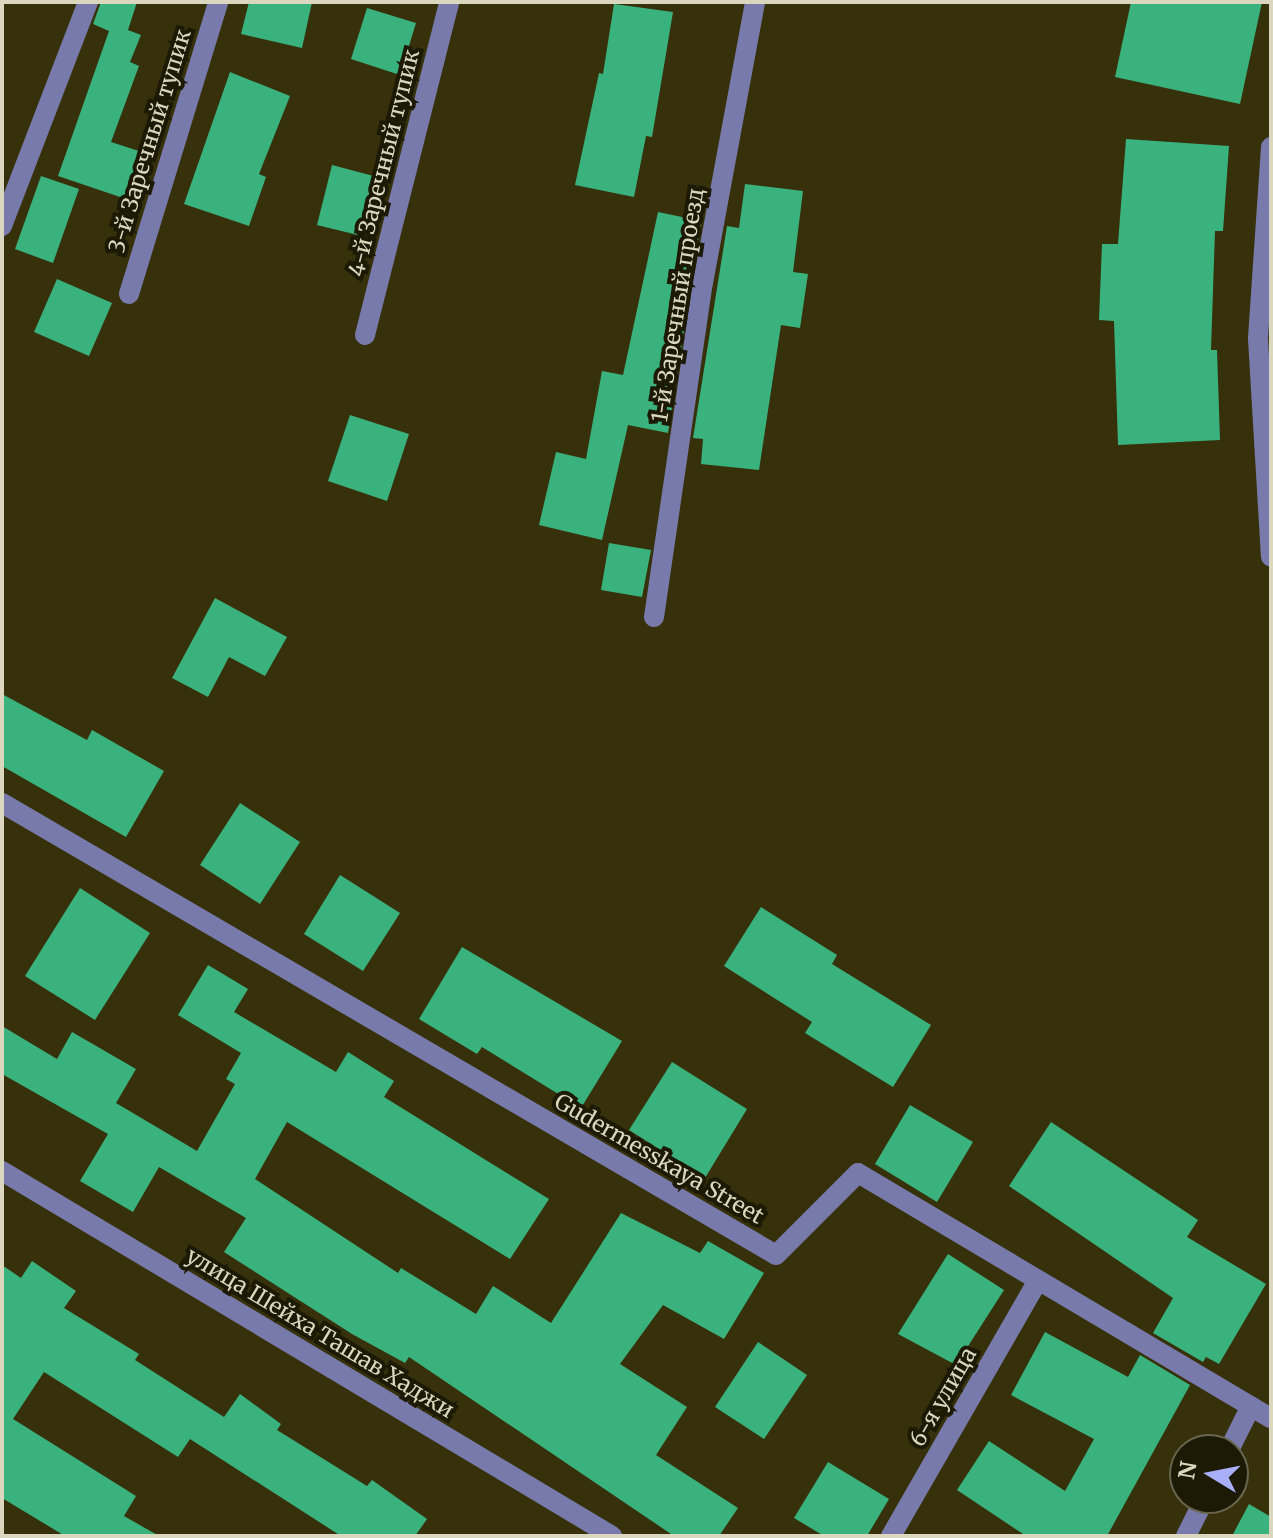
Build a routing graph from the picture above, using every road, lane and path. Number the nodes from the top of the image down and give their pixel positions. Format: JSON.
{"nodes":[{"id":1,"x":88,"y":2,"type":"edge"},
{"id":2,"x":218,"y":2,"type":"edge"},
{"id":3,"x":449,"y":2,"type":"edge"},
{"id":4,"x":755,"y":2,"type":"edge"},
{"id":5,"x":1271,"y":147,"type":"edge"},
{"id":6,"x":2,"y":226,"type":"edge"},
{"id":7,"x":129,"y":294,"type":"dead end"},
{"id":8,"x":365,"y":335,"type":"dead end"},
{"id":9,"x":1271,"y":557,"type":"edge"},
{"id":10,"x":654,"y":617,"type":"dead end"},
{"id":11,"x":2,"y":803,"type":"edge"},
{"id":12,"x":2,"y":1171,"type":"edge"},
{"id":13,"x":1037,"y":1282,"type":"junction"},
{"id":14,"x":1251,"y":1406,"type":"junction"},
{"id":15,"x":1271,"y":1418,"type":"edge"},
{"id":16,"x":1237,"y":1434,"type":"edge"},
{"id":17,"x":1197,"y":1514,"type":"edge"},
{"id":18,"x":612,"y":1536,"type":"edge"},
{"id":19,"x":891,"y":1536,"type":"edge"},
{"id":20,"x":1186,"y":1536,"type":"edge"}],
"edges":[{"from":1,"to":6,"type":"street"},
{"from":2,"to":7,"type":"street","name":"3-й Заречный тупик"},
{"from":3,"to":8,"type":"street","name":"4-й Заречный тупик"},
{"from":4,"to":10,"type":"street","name":"1-й Заречный проезд"},
{"from":5,"to":9,"type":"street"},
{"from":11,"to":13,"type":"street","name":"Gudermesskaya Street"},
{"from":12,"to":18,"type":"street","name":"улица Шейха Ташав Хаджи"},
{"from":13,"to":14,"type":"street","name":"Gudermesskaya Street"},
{"from":13,"to":19,"type":"street","name":"6-я улица"},
{"from":14,"to":15,"type":"street","name":"Gudermesskaya Street"},
{"from":14,"to":16,"type":"street"},
{"from":17,"to":20,"type":"street"}]}
